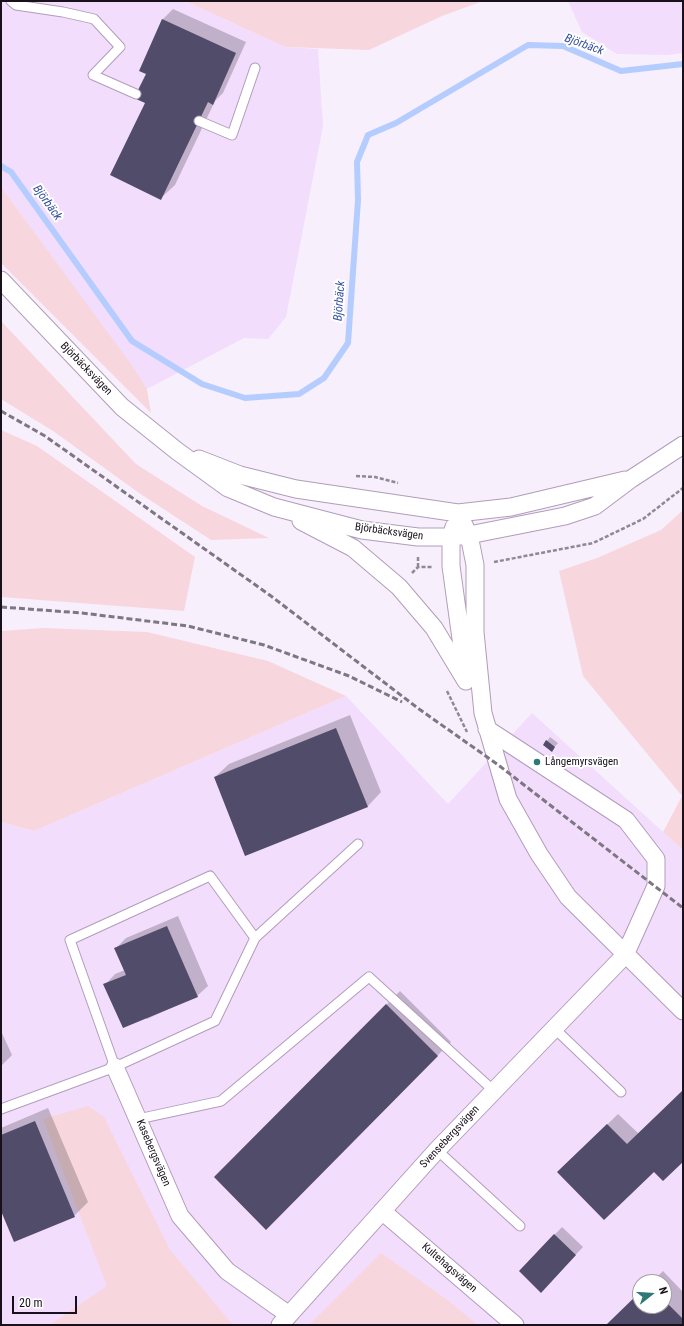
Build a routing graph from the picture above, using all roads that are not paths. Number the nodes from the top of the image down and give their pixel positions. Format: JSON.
{"nodes":[{"id":1,"x":15,"y":2,"type":"edge"},
{"id":2,"x":255,"y":68,"type":"dead end"},
{"id":3,"x":136,"y":94,"type":"dead end"},
{"id":4,"x":199,"y":121,"type":"dead end"},
{"id":5,"x":1,"y":280,"type":"edge"},
{"id":6,"x":683,"y":445,"type":"edge"},
{"id":7,"x":177,"y":451,"type":"junction"},
{"id":8,"x":631,"y":479,"type":"junction"},
{"id":9,"x":274,"y":507,"type":"junction"},
{"id":10,"x":458,"y":513,"type":"junction"},
{"id":11,"x":469,"y":535,"type":"junction"},
{"id":12,"x":451,"y":537,"type":"junction"},
{"id":13,"x":466,"y":681,"type":"junction"},
{"id":14,"x":485,"y":721,"type":"junction"},
{"id":15,"x":358,"y":844,"type":"dead end"},
{"id":16,"x":255,"y":938,"type":"junction"},
{"id":17,"x":625,"y":955,"type":"junction"},
{"id":18,"x":683,"y":1011,"type":"edge"},
{"id":19,"x":554,"y":1028,"type":"junction"},
{"id":20,"x":115,"y":1067,"type":"junction"},
{"id":21,"x":494,"y":1091,"type":"junction"},
{"id":22,"x":621,"y":1092,"type":"dead end"},
{"id":23,"x":1,"y":1109,"type":"edge"},
{"id":24,"x":138,"y":1119,"type":"junction"},
{"id":25,"x":437,"y":1150,"type":"junction"},
{"id":26,"x":382,"y":1211,"type":"junction"},
{"id":27,"x":520,"y":1226,"type":"dead end"},
{"id":28,"x":284,"y":1320,"type":"edge"},
{"id":29,"x":515,"y":1325,"type":"edge"}],
"edges":[{"from":1,"to":3,"type":"lane"},
{"from":2,"to":4,"type":"lane"},
{"from":5,"to":7,"type":"street","name":"Björbäcksvägen"},
{"from":6,"to":8,"type":"street","name":"Björbäcksvägen"},
{"from":7,"to":9,"type":"street","name":"Björbäcksvägen"},
{"from":7,"to":10,"type":"street","name":"Björbäcksvägen"},
{"from":8,"to":10,"type":"street","name":"Björbäcksvägen"},
{"from":8,"to":11,"type":"street","name":"Björbäcksvägen"},
{"from":9,"to":12,"type":"street","name":"Björbäcksvägen"},
{"from":9,"to":13,"type":"street"},
{"from":10,"to":11,"type":"street"},
{"from":10,"to":12,"type":"street"},
{"from":11,"to":12,"type":"street","name":"Björbäcksvägen"},
{"from":11,"to":14,"type":"street"},
{"from":12,"to":13,"type":"street"},
{"from":13,"to":14,"type":"street"},
{"from":14,"to":17,"type":"street"},
{"from":14,"to":17,"type":"street"},
{"from":15,"to":16,"type":"lane"},
{"from":16,"to":20,"type":"lane"},
{"from":16,"to":20,"type":"lane"},
{"from":17,"to":18,"type":"street"},
{"from":17,"to":19,"type":"street","name":"Svensebergsvägen"},
{"from":19,"to":21,"type":"street","name":"Svensebergsvägen"},
{"from":19,"to":22,"type":"lane"},
{"from":20,"to":23,"type":"lane"},
{"from":20,"to":24,"type":"street","name":"Kasebergsvägen"},
{"from":21,"to":24,"type":"lane"},
{"from":21,"to":25,"type":"street","name":"Svensebergsvägen"},
{"from":24,"to":28,"type":"street","name":"Kasebergsvägen"},
{"from":25,"to":26,"type":"street","name":"Svensebergsvägen"},
{"from":25,"to":27,"type":"lane"},
{"from":26,"to":28,"type":"street","name":"Svensebergsvägen"},
{"from":26,"to":29,"type":"street","name":"Kultehagsvägen"}]}
